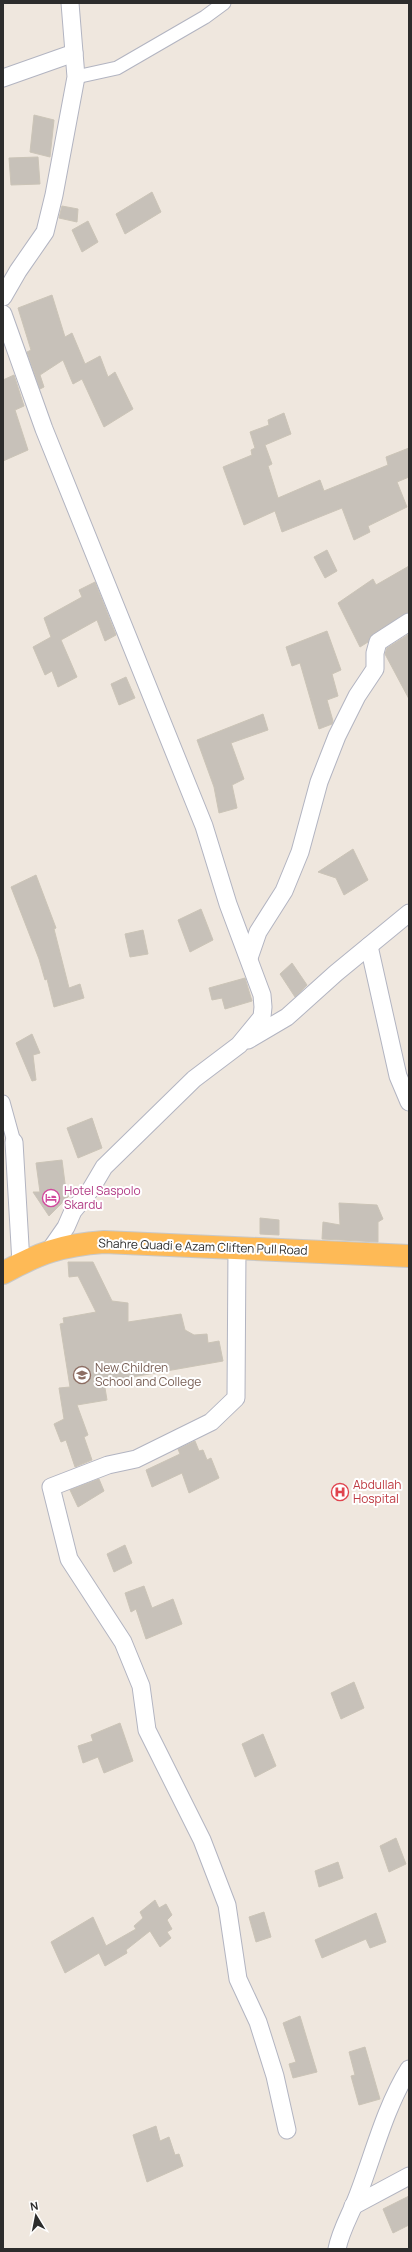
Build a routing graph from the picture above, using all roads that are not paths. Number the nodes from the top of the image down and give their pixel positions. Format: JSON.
{"nodes":[{"id":1,"x":70,"y":3,"type":"edge"},
{"id":2,"x":224,"y":3,"type":"edge"},
{"id":3,"x":74,"y":53,"type":"junction"},
{"id":4,"x":76,"y":77,"type":"junction"},
{"id":5,"x":3,"y":78,"type":"edge"},
{"id":6,"x":3,"y":297,"type":"edge"},
{"id":7,"x":3,"y":314,"type":"edge"},
{"id":8,"x":409,"y":622,"type":"edge"},
{"id":9,"x":409,"y":912,"type":"edge"},
{"id":10,"x":369,"y":946,"type":"junction"},
{"id":11,"x":249,"y":958,"type":"junction"},
{"id":12,"x":239,"y":1045,"type":"junction"},
{"id":13,"x":3,"y":1102,"type":"edge"},
{"id":14,"x":409,"y":1102,"type":"edge"},
{"id":15,"x":14,"y":1142,"type":"joint"},
{"id":16,"x":237,"y":1248,"type":"junction"},
{"id":17,"x":50,"y":1250,"type":"junction"},
{"id":18,"x":409,"y":1256,"type":"edge"},
{"id":19,"x":12,"y":1268,"type":"edge"},
{"id":20,"x":409,"y":2069,"type":"edge"},
{"id":21,"x":287,"y":2130,"type":"dead end"},
{"id":22,"x":409,"y":2176,"type":"edge"},
{"id":23,"x":353,"y":2206,"type":"junction"},
{"id":24,"x":337,"y":2249,"type":"edge"}],
"edges":[{"from":1,"to":3,"type":"street"},
{"from":2,"to":4,"type":"street"},
{"from":3,"to":4,"type":"street"},
{"from":3,"to":5,"type":"street"},
{"from":4,"to":6,"type":"street"},
{"from":7,"to":11,"type":"street"},
{"from":8,"to":11,"type":"street"},
{"from":9,"to":10,"type":"street"},
{"from":10,"to":12,"type":"street"},
{"from":10,"to":14,"type":"street"},
{"from":11,"to":12,"type":"street"},
{"from":12,"to":17,"type":"street"},
{"from":13,"to":15,"type":"street"},
{"from":15,"to":19,"type":"street"},
{"from":16,"to":17,"type":"highway","name":"Shahre Quadi e Azam Cliften Pull Road"},
{"from":16,"to":18,"type":"highway","name":"Shahre Quadi e Azam Cliften Pull Road"},
{"from":16,"to":21,"type":"street"},
{"from":17,"to":19,"type":"highway","name":"Shahre Quadi e Azam Cliften Pull Road"},
{"from":20,"to":23,"type":"street"},
{"from":22,"to":23,"type":"street"},
{"from":23,"to":24,"type":"street"}]}
